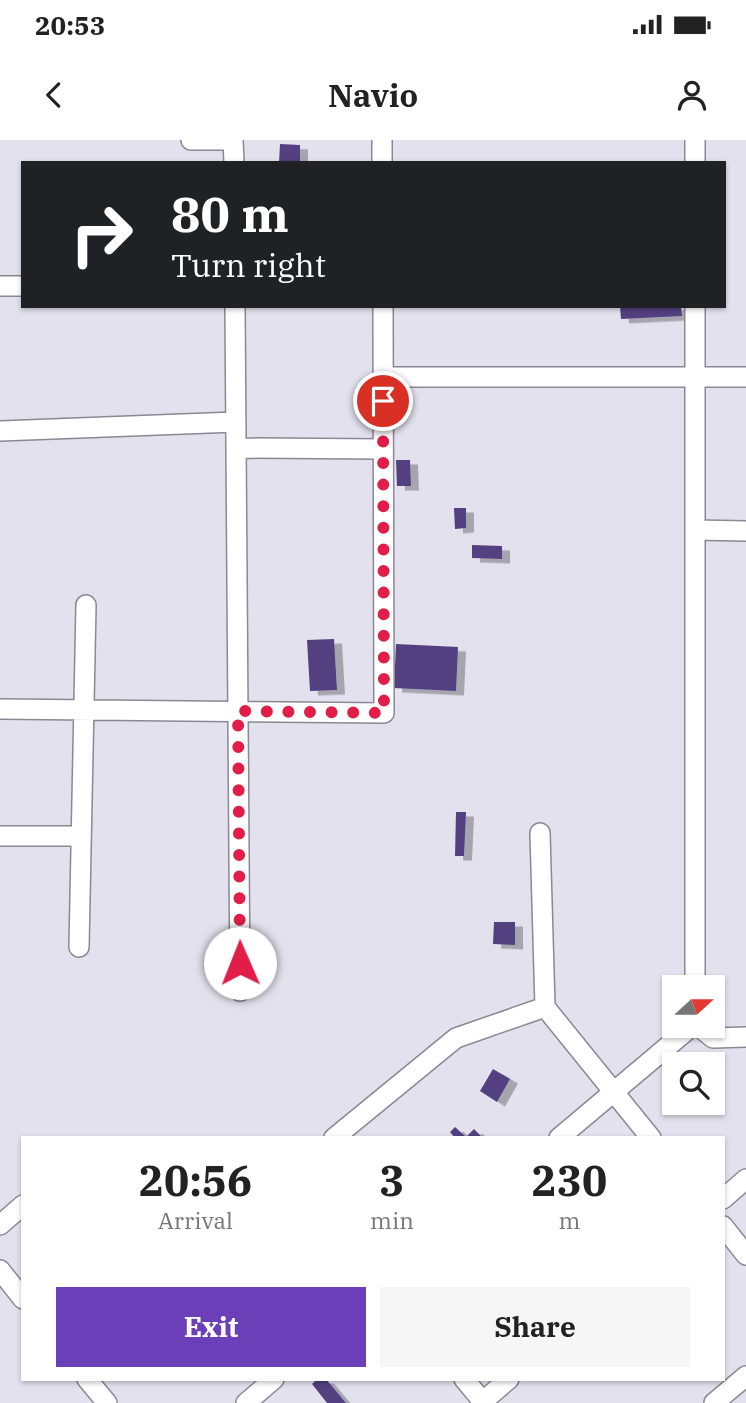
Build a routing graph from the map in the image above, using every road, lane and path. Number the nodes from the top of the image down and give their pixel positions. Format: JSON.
{"nodes":[{"id":1,"x":191,"y":140,"type":"edge"},
{"id":2,"x":233,"y":140,"type":"edge"},
{"id":3,"x":382,"y":140,"type":"edge"},
{"id":4,"x":695,"y":140,"type":"edge"},
{"id":5,"x":234,"y":161,"type":"edge"},
{"id":6,"x":382,"y":161,"type":"edge"},
{"id":7,"x":695,"y":161,"type":"edge"},
{"id":8,"x":0,"y":286,"type":"edge"},
{"id":9,"x":21,"y":286,"type":"edge"},
{"id":10,"x":235,"y":308,"type":"edge"},
{"id":11,"x":383,"y":308,"type":"edge"},
{"id":12,"x":695,"y":308,"type":"edge"},
{"id":13,"x":383,"y":377,"type":"junction"},
{"id":14,"x":695,"y":377,"type":"junction"},
{"id":15,"x":746,"y":377,"type":"edge"},
{"id":16,"x":235,"y":422,"type":"junction"},
{"id":17,"x":0,"y":431,"type":"edge"},
{"id":18,"x":236,"y":449,"type":"junction"},
{"id":19,"x":383,"y":449,"type":"junction"},
{"id":20,"x":695,"y":530,"type":"junction"},
{"id":21,"x":746,"y":531,"type":"edge"},
{"id":22,"x":86,"y":605,"type":"dead end"},
{"id":23,"x":0,"y":709,"type":"edge"},
{"id":24,"x":84,"y":710,"type":"junction"},
{"id":25,"x":238,"y":711,"type":"junction"},
{"id":26,"x":540,"y":833,"type":"dead end"},
{"id":27,"x":0,"y":836,"type":"edge"},
{"id":28,"x":81,"y":836,"type":"junction"},
{"id":29,"x":79,"y":947,"type":"dead end"},
{"id":30,"x":695,"y":975,"type":"edge"},
{"id":31,"x":240,"y":991,"type":"dead end"},
{"id":32,"x":545,"y":1007,"type":"junction"},
{"id":33,"x":746,"y":1037,"type":"edge"},
{"id":34,"x":678,"y":1038,"type":"edge"},
{"id":35,"x":725,"y":1038,"type":"edge"},
{"id":36,"x":614,"y":1091,"type":"junction"},
{"id":37,"x":336,"y":1136,"type":"edge"},
{"id":38,"x":561,"y":1136,"type":"edge"},
{"id":39,"x":649,"y":1136,"type":"edge"},
{"id":40,"x":746,"y":1180,"type":"edge"},
{"id":41,"x":725,"y":1197,"type":"edge"},
{"id":42,"x":21,"y":1207,"type":"edge"},
{"id":43,"x":0,"y":1224,"type":"edge"},
{"id":44,"x":725,"y":1229,"type":"edge"},
{"id":45,"x":746,"y":1255,"type":"edge"},
{"id":46,"x":0,"y":1270,"type":"edge"},
{"id":47,"x":21,"y":1296,"type":"edge"},
{"id":48,"x":746,"y":1376,"type":"edge"},
{"id":49,"x":89,"y":1381,"type":"edge"},
{"id":50,"x":272,"y":1381,"type":"edge"},
{"id":51,"x":466,"y":1381,"type":"edge"},
{"id":52,"x":507,"y":1381,"type":"edge"},
{"id":53,"x":482,"y":1402,"type":"edge"},
{"id":54,"x":107,"y":1403,"type":"edge"},
{"id":55,"x":246,"y":1403,"type":"edge"},
{"id":56,"x":714,"y":1403,"type":"edge"}],
"edges":[{"from":1,"to":2,"type":"street"},
{"from":2,"to":5,"type":"street"},
{"from":3,"to":6,"type":"street"},
{"from":4,"to":7,"type":"street"},
{"from":8,"to":9,"type":"street"},
{"from":10,"to":16,"type":"street"},
{"from":11,"to":13,"type":"street"},
{"from":12,"to":14,"type":"street"},
{"from":13,"to":14,"type":"street"},
{"from":13,"to":19,"type":"street"},
{"from":14,"to":15,"type":"street"},
{"from":14,"to":20,"type":"street"},
{"from":16,"to":17,"type":"street"},
{"from":16,"to":18,"type":"street"},
{"from":18,"to":19,"type":"street"},
{"from":18,"to":25,"type":"street"},
{"from":19,"to":25,"type":"street"},
{"from":20,"to":21,"type":"street"},
{"from":20,"to":30,"type":"street"},
{"from":22,"to":24,"type":"street"},
{"from":23,"to":24,"type":"street"},
{"from":24,"to":25,"type":"street"},
{"from":24,"to":28,"type":"street"},
{"from":25,"to":31,"type":"street"},
{"from":26,"to":32,"type":"street"},
{"from":27,"to":28,"type":"street"},
{"from":28,"to":29,"type":"street"},
{"from":32,"to":36,"type":"street"},
{"from":32,"to":37,"type":"street"},
{"from":33,"to":35,"type":"street"},
{"from":34,"to":36,"type":"street"},
{"from":36,"to":38,"type":"street"},
{"from":36,"to":39,"type":"street"},
{"from":40,"to":41,"type":"street"},
{"from":42,"to":43,"type":"street"},
{"from":44,"to":45,"type":"street"},
{"from":46,"to":47,"type":"street"},
{"from":48,"to":56,"type":"street"},
{"from":49,"to":54,"type":"street"},
{"from":50,"to":55,"type":"street"},
{"from":51,"to":53,"type":"street"},
{"from":52,"to":53,"type":"street"}]}
